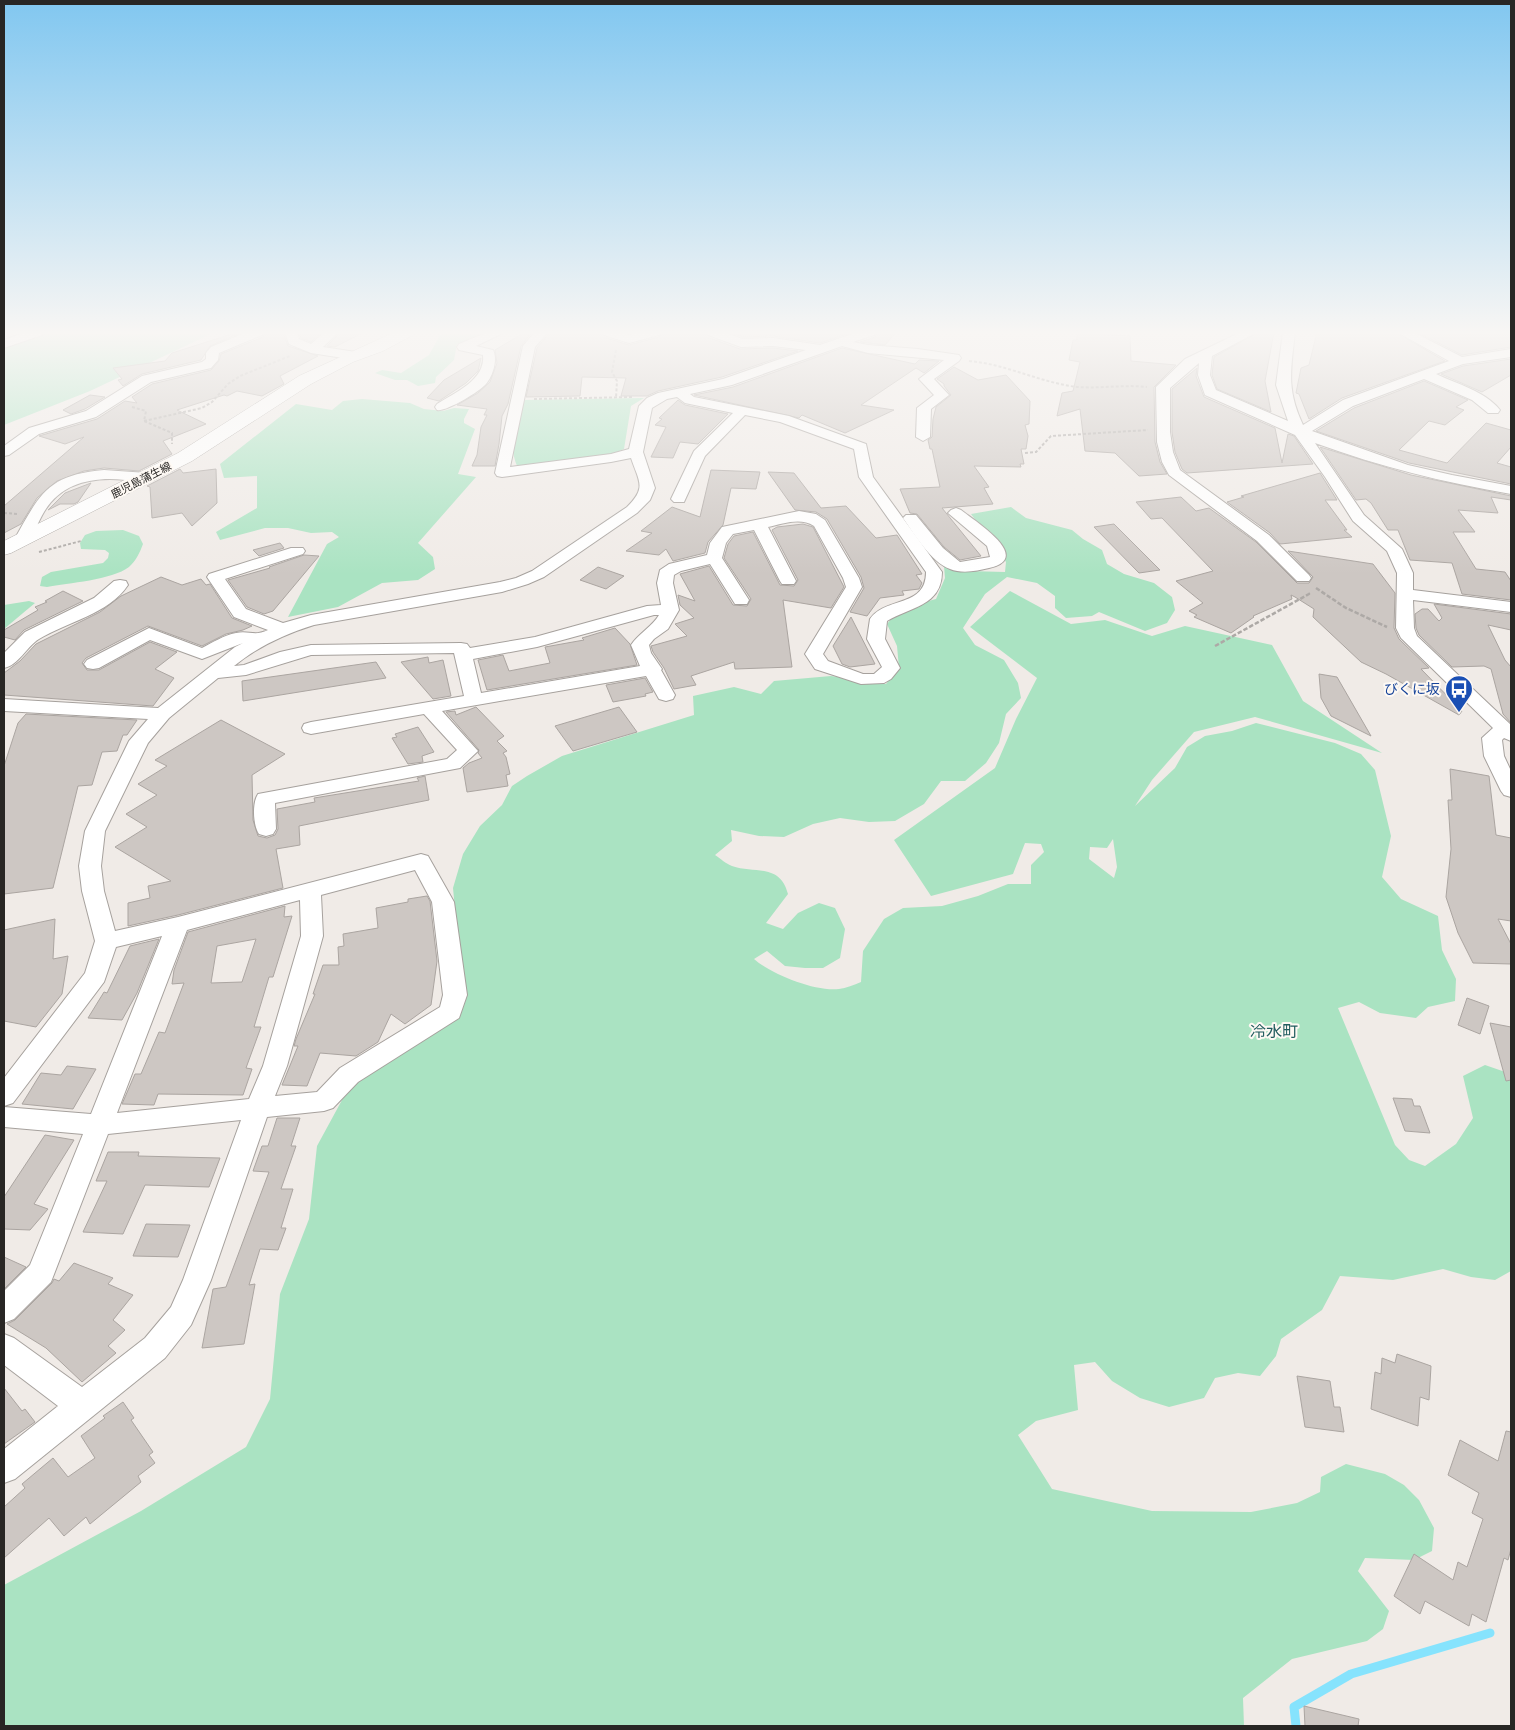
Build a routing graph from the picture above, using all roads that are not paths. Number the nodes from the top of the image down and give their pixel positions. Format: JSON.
{"nodes":[{"id":1,"x":93,"y":413,"type":"edge"},
{"id":2,"x":255,"y":413,"type":"edge"},
{"id":3,"x":516,"y":413,"type":"edge"},
{"id":4,"x":644,"y":413,"type":"edge"},
{"id":5,"x":740,"y":413,"type":"edge"},
{"id":6,"x":751,"y":413,"type":"edge"},
{"id":7,"x":924,"y":413,"type":"edge"},
{"id":8,"x":1163,"y":413,"type":"edge"},
{"id":9,"x":1257,"y":413,"type":"edge"},
{"id":10,"x":1290,"y":413,"type":"edge"},
{"id":11,"x":1332,"y":413,"type":"edge"},
{"id":12,"x":1301,"y":432,"type":"junction"},
{"id":13,"x":923,"y":437,"type":"dead end"},
{"id":14,"x":4,"y":452,"type":"edge"},
{"id":15,"x":636,"y":452,"type":"junction"},
{"id":16,"x":611,"y":458,"type":"junction"},
{"id":17,"x":602,"y":470,"type":"dead end"},
{"id":18,"x":147,"y":477,"type":"junction"},
{"id":19,"x":1511,"y":490,"type":"edge"},
{"id":20,"x":679,"y":499,"type":"dead end"},
{"id":21,"x":882,"y":500,"type":"junction"},
{"id":22,"x":956,"y":513,"type":"dead end"},
{"id":23,"x":759,"y":524,"type":"junction"},
{"id":24,"x":22,"y":540,"type":"junction"},
{"id":25,"x":4,"y":549,"type":"edge"},
{"id":26,"x":297,"y":551,"type":"dead end"},
{"id":27,"x":714,"y":558,"type":"junction"},
{"id":28,"x":1303,"y":578,"type":"road end"},
{"id":29,"x":788,"y":581,"type":"dead end"},
{"id":30,"x":120,"y":584,"type":"dead end"},
{"id":31,"x":1405,"y":594,"type":"junction"},
{"id":32,"x":741,"y":600,"type":"dead end"},
{"id":33,"x":1511,"y":607,"type":"edge"},
{"id":34,"x":671,"y":610,"type":"junction"},
{"id":35,"x":282,"y":629,"type":"junction"},
{"id":36,"x":261,"y":639,"type":"junction"},
{"id":37,"x":463,"y":656,"type":"junction"},
{"id":38,"x":4,"y":663,"type":"edge"},
{"id":39,"x":93,"y":664,"type":"dead end"},
{"id":40,"x":653,"y":670,"type":"junction"},
{"id":41,"x":212,"y":673,"type":"junction"},
{"id":42,"x":666,"y":695,"type":"dead end"},
{"id":43,"x":474,"y":700,"type":"junction"},
{"id":44,"x":4,"y":705,"type":"edge"},
{"id":45,"x":429,"y":708,"type":"junction"},
{"id":46,"x":162,"y":714,"type":"junction"},
{"id":47,"x":311,"y":728,"type":"dead end"},
{"id":48,"x":1508,"y":732,"type":"edge"},
{"id":49,"x":1511,"y":791,"type":"edge"},
{"id":50,"x":266,"y":829,"type":"dead end"},
{"id":51,"x":310,"y":890,"type":"junction"},
{"id":52,"x":178,"y":925,"type":"junction"},
{"id":53,"x":106,"y":941,"type":"junction"},
{"id":54,"x":4,"y":1096,"type":"edge"},
{"id":55,"x":258,"y":1108,"type":"junction"},
{"id":56,"x":4,"y":1117,"type":"edge"},
{"id":57,"x":99,"y":1125,"type":"junction"},
{"id":58,"x":4,"y":1310,"type":"edge"},
{"id":59,"x":4,"y":1348,"type":"edge"},
{"id":60,"x":83,"y":1406,"type":"junction"},
{"id":61,"x":4,"y":1468,"type":"edge"}],
"edges":[{"from":1,"to":14,"type":"street"},
{"from":2,"to":18,"type":"main road","name":"鹿児島蒲生線"},
{"from":3,"to":16,"type":"street"},
{"from":4,"to":15,"type":"street"},
{"from":5,"to":20,"type":"street"},
{"from":6,"to":21,"type":"street"},
{"from":7,"to":13,"type":"street"},
{"from":8,"to":28,"type":"street"},
{"from":9,"to":12,"type":"street"},
{"from":10,"to":12,"type":"street"},
{"from":11,"to":12,"type":"street"},
{"from":12,"to":19,"type":"street"},
{"from":12,"to":31,"type":"street"},
{"from":15,"to":16,"type":"street"},
{"from":15,"to":35,"type":"street"},
{"from":16,"to":17,"type":"street"},
{"from":18,"to":24,"type":"main road","name":"鹿児島蒲生線"},
{"from":18,"to":24,"type":"street"},
{"from":21,"to":22,"type":"street"},
{"from":21,"to":23,"type":"street"},
{"from":23,"to":27,"type":"street"},
{"from":23,"to":29,"type":"street"},
{"from":24,"to":25,"type":"main road","name":"鹿児島蒲生線"},
{"from":26,"to":35,"type":"street"},
{"from":27,"to":32,"type":"street"},
{"from":27,"to":34,"type":"street"},
{"from":30,"to":38,"type":"street"},
{"from":31,"to":33,"type":"street"},
{"from":31,"to":48,"type":"street"},
{"from":34,"to":37,"type":"street"},
{"from":34,"to":40,"type":"street"},
{"from":35,"to":36,"type":"street"},
{"from":36,"to":39,"type":"street"},
{"from":36,"to":41,"type":"street"},
{"from":37,"to":41,"type":"street"},
{"from":37,"to":43,"type":"street"},
{"from":40,"to":42,"type":"street"},
{"from":40,"to":43,"type":"street"},
{"from":41,"to":46,"type":"street"},
{"from":43,"to":45,"type":"street"},
{"from":44,"to":46,"type":"street"},
{"from":45,"to":47,"type":"street"},
{"from":45,"to":50,"type":"street"},
{"from":46,"to":53,"type":"street"},
{"from":48,"to":49,"type":"street"},
{"from":51,"to":52,"type":"street"},
{"from":51,"to":55,"type":"street"},
{"from":51,"to":55,"type":"street"},
{"from":52,"to":53,"type":"street"},
{"from":52,"to":57,"type":"street"},
{"from":53,"to":54,"type":"street"},
{"from":55,"to":57,"type":"street"},
{"from":55,"to":60,"type":"street"},
{"from":56,"to":57,"type":"street"},
{"from":57,"to":58,"type":"street"},
{"from":59,"to":60,"type":"street"},
{"from":60,"to":61,"type":"street"}]}
